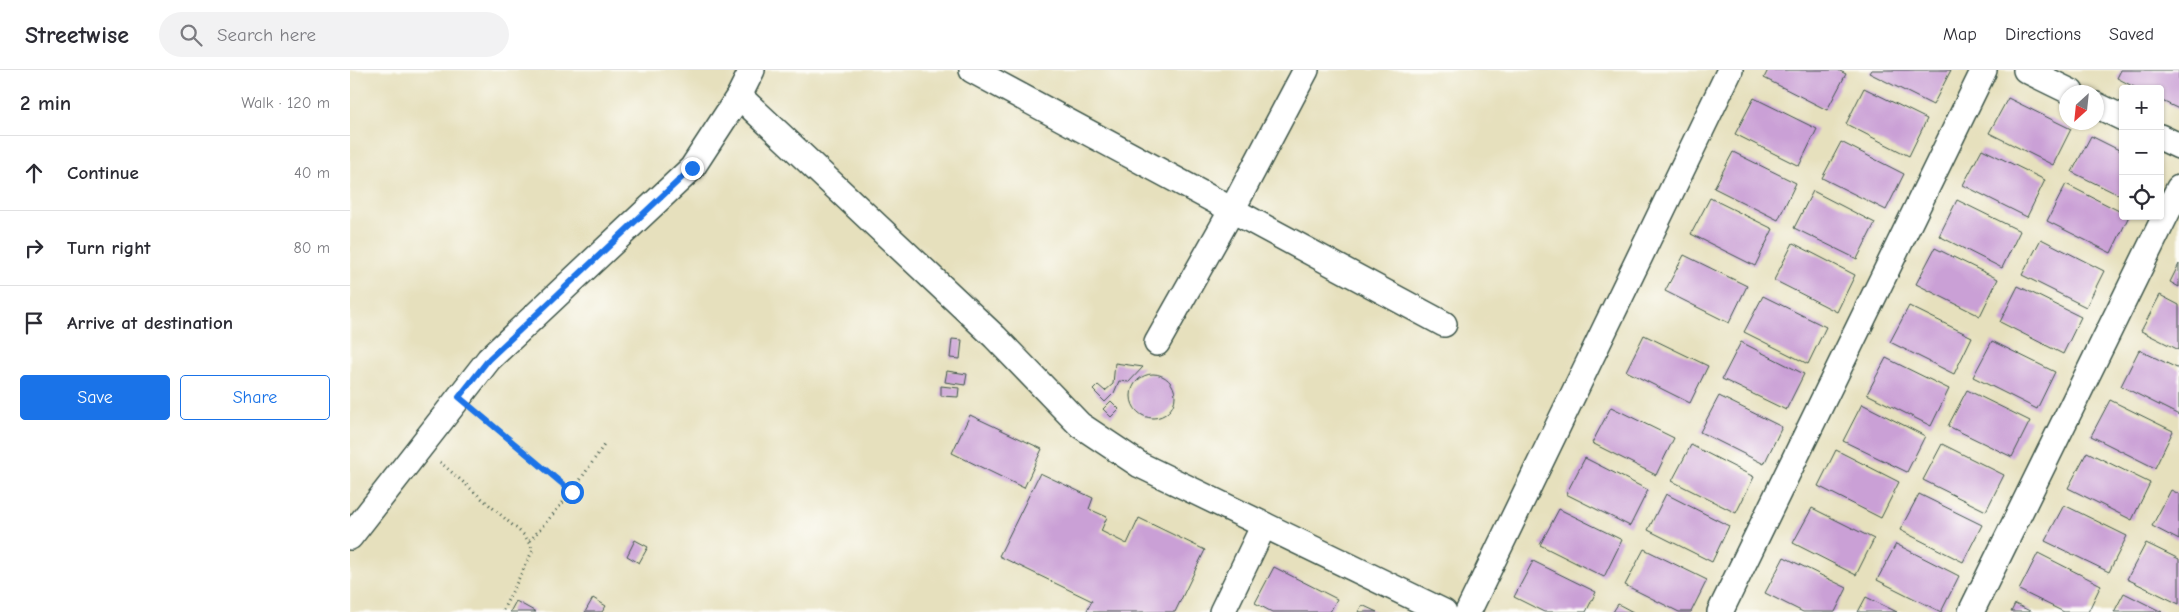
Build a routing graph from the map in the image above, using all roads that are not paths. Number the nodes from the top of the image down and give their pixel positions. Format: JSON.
{"nodes":[{"id":1,"x":752,"y":70,"type":"edge"},
{"id":2,"x":972,"y":70,"type":"edge"},
{"id":3,"x":1306,"y":70,"type":"edge"},
{"id":4,"x":1730,"y":70,"type":"edge"},
{"id":5,"x":1984,"y":70,"type":"edge"},
{"id":6,"x":2026,"y":70,"type":"edge"},
{"id":7,"x":2059,"y":86,"type":"edge"},
{"id":8,"x":739,"y":96,"type":"junction"},
{"id":9,"x":2104,"y":109,"type":"edge"},
{"id":10,"x":2119,"y":116,"type":"edge"},
{"id":11,"x":2164,"y":139,"type":"edge"},
{"id":12,"x":2179,"y":146,"type":"edge"},
{"id":13,"x":2179,"y":188,"type":"edge"},
{"id":14,"x":1232,"y":210,"type":"junction"},
{"id":15,"x":1444,"y":324,"type":"dead end"},
{"id":16,"x":1157,"y":343,"type":"dead end"},
{"id":17,"x":1264,"y":525,"type":"junction"},
{"id":18,"x":350,"y":536,"type":"edge"},
{"id":19,"x":1222,"y":612,"type":"edge"},
{"id":20,"x":1444,"y":612,"type":"edge"},
{"id":21,"x":1468,"y":612,"type":"edge"},
{"id":22,"x":1720,"y":612,"type":"edge"},
{"id":23,"x":1971,"y":612,"type":"edge"}],
"edges":[{"from":1,"to":8,"type":"street"},
{"from":2,"to":14,"type":"street"},
{"from":3,"to":14,"type":"street"},
{"from":4,"to":21,"type":"street"},
{"from":5,"to":22,"type":"street"},
{"from":6,"to":7,"type":"street"},
{"from":8,"to":17,"type":"street"},
{"from":8,"to":18,"type":"street"},
{"from":9,"to":10,"type":"street"},
{"from":11,"to":12,"type":"street"},
{"from":13,"to":23,"type":"street"},
{"from":14,"to":15,"type":"street"},
{"from":14,"to":16,"type":"street"},
{"from":17,"to":19,"type":"street"},
{"from":17,"to":20,"type":"street"}]}
